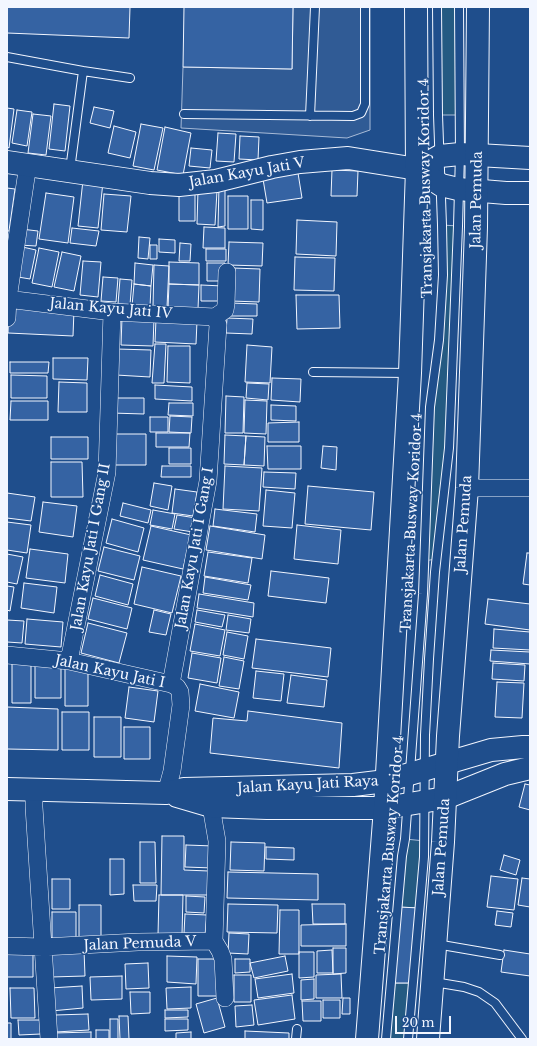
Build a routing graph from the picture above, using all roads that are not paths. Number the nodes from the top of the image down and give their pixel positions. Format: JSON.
{"nodes":[{"id":1,"x":316,"y":7,"type":"edge"},
{"id":2,"x":365,"y":7,"type":"edge"},
{"id":3,"x":416,"y":7,"type":"edge"},
{"id":4,"x":437,"y":7,"type":"edge"},
{"id":5,"x":459,"y":7,"type":"edge"},
{"id":6,"x":478,"y":7,"type":"edge"},
{"id":7,"x":7,"y":57,"type":"edge"},
{"id":8,"x":82,"y":71,"type":"junction"},
{"id":9,"x":130,"y":78,"type":"dead end"},
{"id":10,"x":184,"y":114,"type":"dead end"},
{"id":11,"x":310,"y":116,"type":"junction"},
{"id":12,"x":459,"y":155,"type":"junction"},
{"id":13,"x":530,"y":158,"type":"edge"},
{"id":14,"x":17,"y":163,"type":"edge"},
{"id":15,"x":417,"y":169,"type":"junction"},
{"id":16,"x":70,"y":171,"type":"junction"},
{"id":17,"x":459,"y":188,"type":"junction"},
{"id":18,"x":530,"y":193,"type":"edge"},
{"id":19,"x":227,"y":272,"type":"dead end"},
{"id":20,"x":8,"y":299,"type":"edge"},
{"id":21,"x":112,"y":312,"type":"junction"},
{"id":22,"x":215,"y":317,"type":"junction"},
{"id":23,"x":7,"y":318,"type":"edge"},
{"id":24,"x":313,"y":372,"type":"dead end"},
{"id":25,"x":410,"y":373,"type":"junction"},
{"id":26,"x":467,"y":488,"type":"junction"},
{"id":27,"x":530,"y":488,"type":"edge"},
{"id":28,"x":7,"y":655,"type":"edge"},
{"id":29,"x":69,"y":661,"type":"junction"},
{"id":30,"x":171,"y":684,"type":"junction"},
{"id":31,"x":530,"y":747,"type":"edge"},
{"id":32,"x":447,"y":764,"type":"junction"},
{"id":33,"x":530,"y":768,"type":"edge"},
{"id":34,"x":417,"y":773,"type":"junction"},
{"id":35,"x":386,"y":781,"type":"junction"},
{"id":36,"x":7,"y":789,"type":"edge"},
{"id":37,"x":34,"y":790,"type":"junction"},
{"id":38,"x":166,"y":793,"type":"junction"},
{"id":39,"x":426,"y":802,"type":"junction"},
{"id":40,"x":211,"y":806,"type":"junction"},
{"id":41,"x":385,"y":808,"type":"junction"},
{"id":42,"x":214,"y":941,"type":"junction"},
{"id":43,"x":435,"y":944,"type":"junction"},
{"id":44,"x":7,"y":946,"type":"edge"},
{"id":45,"x":43,"y":947,"type":"junction"},
{"id":46,"x":500,"y":955,"type":"dead end"},
{"id":47,"x":432,"y":982,"type":"junction"},
{"id":48,"x":225,"y":998,"type":"dead end"},
{"id":49,"x":297,"y":1029,"type":"dead end"},
{"id":50,"x":49,"y":1039,"type":"edge"},
{"id":51,"x":296,"y":1039,"type":"edge"},
{"id":52,"x":367,"y":1039,"type":"edge"},
{"id":53,"x":386,"y":1039,"type":"edge"},
{"id":54,"x":408,"y":1039,"type":"edge"},
{"id":55,"x":428,"y":1039,"type":"edge"},
{"id":56,"x":522,"y":1039,"type":"edge"}],
"edges":[{"from":1,"to":11,"type":"lane"},
{"from":2,"to":11,"type":"lane"},
{"from":3,"to":15,"type":"main road"},
{"from":4,"to":12,"type":"lane","name":"Transjakarta Busway Koridor 4"},
{"from":5,"to":12,"type":"lane","name":"Transjakarta Busway Koridor 4"},
{"from":6,"to":12,"type":"main road","name":"Jalan Pemuda"},
{"from":7,"to":8,"type":"lane"},
{"from":8,"to":9,"type":"lane"},
{"from":8,"to":16,"type":"lane"},
{"from":10,"to":11,"type":"lane"},
{"from":12,"to":13,"type":"main road"},
{"from":12,"to":15,"type":"main road"},
{"from":12,"to":17,"type":"main road","name":"Jalan Pemuda"},
{"from":12,"to":17,"type":"lane","name":"Transjakarta Busway Koridor 4"},
{"from":14,"to":16,"type":"main road","name":"Jalan Kayu Jati V"},
{"from":14,"to":20,"type":"street"},
{"from":15,"to":16,"type":"main road","name":"Jalan Kayu Jati V"},
{"from":15,"to":17,"type":"main road"},
{"from":15,"to":25,"type":"main road"},
{"from":17,"to":18,"type":"main road"},
{"from":17,"to":26,"type":"main road","name":"Jalan Pemuda"},
{"from":17,"to":34,"type":"lane","name":"Transjakarta Busway Koridor 4"},
{"from":17,"to":34,"type":"lane","name":"Transjakarta Busway Koridor 4"},
{"from":19,"to":22,"type":"street"},
{"from":20,"to":21,"type":"street","name":"Jalan Kayu Jati IV"},
{"from":20,"to":23,"type":"street"},
{"from":21,"to":22,"type":"street","name":"Jalan Kayu Jati IV"},
{"from":21,"to":29,"type":"street","name":"Jalan Kayu Jati I Gang II"},
{"from":22,"to":30,"type":"street","name":"Jalan Kayu Jati I Gang I"},
{"from":24,"to":25,"type":"lane"},
{"from":25,"to":35,"type":"main road"},
{"from":26,"to":27,"type":"street"},
{"from":26,"to":32,"type":"main road","name":"Jalan Pemuda"},
{"from":28,"to":29,"type":"street","name":"Jalan Kayu Jati I"},
{"from":29,"to":30,"type":"street","name":"Jalan Kayu Jati I"},
{"from":30,"to":38,"type":"street","name":"Jalan Kayu Jati I"},
{"from":31,"to":32,"type":"main road","name":"Jalan Kayu Jati Raya"},
{"from":32,"to":34,"type":"main road","name":"Jalan Kayu Jati Raya"},
{"from":32,"to":39,"type":"main road","name":"Jalan Pemuda"},
{"from":33,"to":39,"type":"main road","name":"Jalan Kayu Jati Raya"},
{"from":34,"to":35,"type":"main road","name":"Jalan Kayu Jati Raya"},
{"from":34,"to":39,"type":"lane","name":"Transjakarta Busway Koridor 4"},
{"from":34,"to":39,"type":"lane","name":"Transjakarta Busway Koridor 4"},
{"from":35,"to":38,"type":"main road","name":"Jalan Kayu Jati Raya"},
{"from":35,"to":41,"type":"main road"},
{"from":36,"to":37,"type":"main road","name":"Jalan Kayu Jati Raya"},
{"from":37,"to":38,"type":"main road","name":"Jalan Kayu Jati Raya"},
{"from":37,"to":45,"type":"street"},
{"from":38,"to":40,"type":"main road","name":"Jalan Kayu Jati Raya"},
{"from":39,"to":41,"type":"main road","name":"Jalan Kayu Jati Raya"},
{"from":39,"to":43,"type":"main road","name":"Jalan Pemuda"},
{"from":39,"to":53,"type":"lane","name":"Transjakarta Busway Koridor 4"},
{"from":39,"to":54,"type":"lane","name":"Transjakarta Busway Koridor 4"},
{"from":40,"to":41,"type":"main road","name":"Jalan Kayu Jati Raya"},
{"from":40,"to":42,"type":"street"},
{"from":41,"to":52,"type":"main road"},
{"from":42,"to":45,"type":"street","name":"Jalan Pemuda V"},
{"from":42,"to":48,"type":"street","name":"Jalan Pemuda V"},
{"from":43,"to":46,"type":"lane"},
{"from":43,"to":47,"type":"main road","name":"Jalan Pemuda"},
{"from":44,"to":45,"type":"street","name":"Jalan Pemuda V"},
{"from":45,"to":50,"type":"street"},
{"from":47,"to":55,"type":"main road","name":"Jalan Pemuda"},
{"from":47,"to":56,"type":"lane"},
{"from":49,"to":51,"type":"lane"}]}
